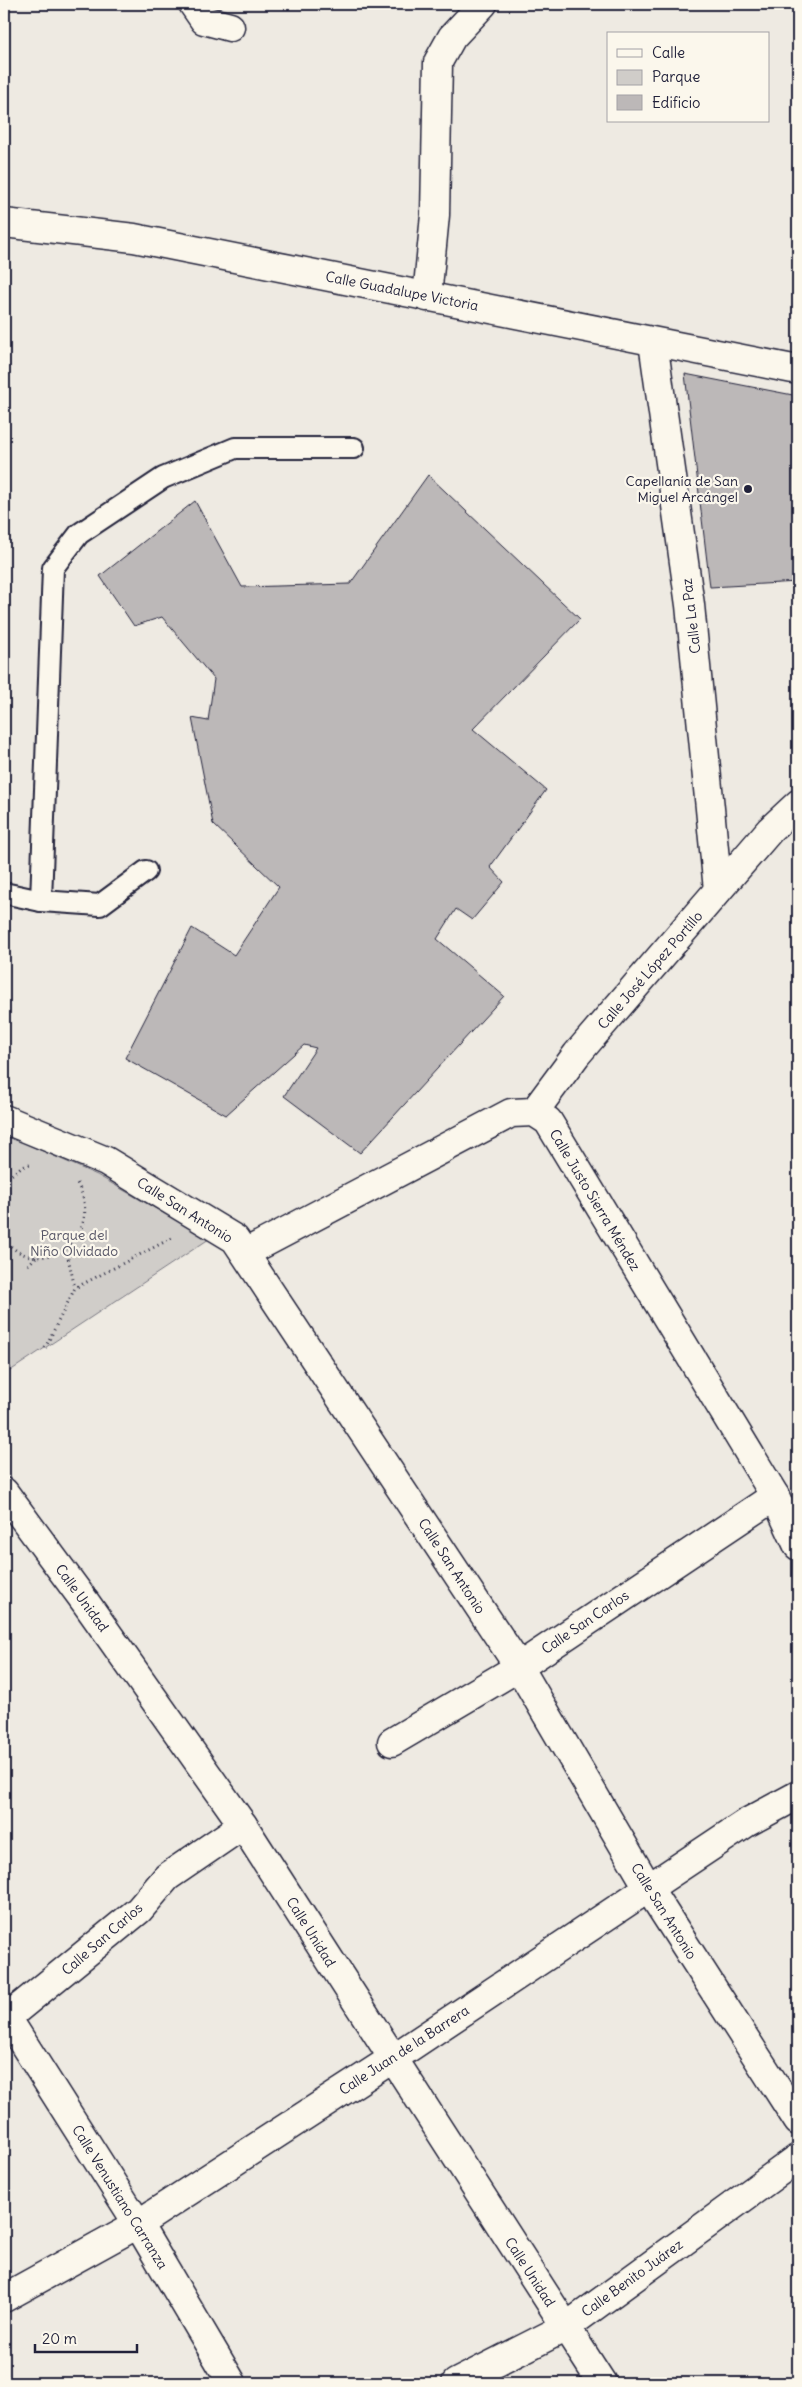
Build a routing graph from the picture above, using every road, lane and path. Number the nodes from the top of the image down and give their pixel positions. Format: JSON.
{"nodes":[{"id":1,"x":192,"y":4,"type":"edge"},
{"id":2,"x":483,"y":4,"type":"edge"},
{"id":3,"x":230,"y":27,"type":"dead end"},
{"id":4,"x":4,"y":223,"type":"edge"},
{"id":5,"x":427,"y":296,"type":"junction"},
{"id":6,"x":653,"y":342,"type":"junction"},
{"id":7,"x":798,"y":370,"type":"edge"},
{"id":8,"x":354,"y":448,"type":"dead end"},
{"id":9,"x":798,"y":804,"type":"edge"},
{"id":10,"x":146,"y":871,"type":"dead end"},
{"id":11,"x":718,"y":890,"type":"junction"},
{"id":12,"x":4,"y":893,"type":"edge"},
{"id":13,"x":41,"y":901,"type":"junction"},
{"id":14,"x":534,"y":1112,"type":"junction"},
{"id":15,"x":4,"y":1120,"type":"edge"},
{"id":16,"x":35,"y":1164,"type":"dead end"},
{"id":17,"x":4,"y":1166,"type":"edge"},
{"id":18,"x":8,"y":1176,"type":"junction"},
{"id":19,"x":4,"y":1180,"type":"edge"},
{"id":20,"x":76,"y":1181,"type":"dead end"},
{"id":21,"x":179,"y":1234,"type":"dead end"},
{"id":22,"x":4,"y":1239,"type":"edge"},
{"id":23,"x":66,"y":1249,"type":"junction"},
{"id":24,"x":245,"y":1253,"type":"junction"},
{"id":25,"x":36,"y":1256,"type":"junction"},
{"id":26,"x":28,"y":1265,"type":"dead end"},
{"id":27,"x":75,"y":1288,"type":"junction"},
{"id":28,"x":45,"y":1348,"type":"dead end"},
{"id":29,"x":4,"y":1366,"type":"edge"},
{"id":30,"x":11,"y":1370,"type":"dead end"},
{"id":31,"x":4,"y":1492,"type":"edge"},
{"id":32,"x":775,"y":1496,"type":"junction"},
{"id":33,"x":798,"y":1546,"type":"edge"},
{"id":34,"x":519,"y":1667,"type":"junction"},
{"id":35,"x":392,"y":1742,"type":"dead end"},
{"id":36,"x":798,"y":1795,"type":"edge"},
{"id":37,"x":243,"y":1824,"type":"junction"},
{"id":38,"x":649,"y":1888,"type":"junction"},
{"id":39,"x":5,"y":2017,"type":"edge"},
{"id":40,"x":392,"y":2058,"type":"junction"},
{"id":41,"x":798,"y":2121,"type":"edge"},
{"id":42,"x":798,"y":2158,"type":"edge"},
{"id":43,"x":138,"y":2224,"type":"junction"},
{"id":44,"x":4,"y":2298,"type":"edge"},
{"id":45,"x":566,"y":2327,"type":"junction"},
{"id":46,"x":232,"y":2383,"type":"edge"},
{"id":47,"x":456,"y":2383,"type":"edge"},
{"id":48,"x":602,"y":2383,"type":"edge"}],
"edges":[{"from":1,"to":3,"type":"street"},
{"from":2,"to":5,"type":"street"},
{"from":4,"to":5,"type":"street","name":"Calle Guadalupe Victoria"},
{"from":5,"to":6,"type":"street","name":"Calle Guadalupe Victoria"},
{"from":6,"to":7,"type":"street","name":"Calle Guadalupe Victoria"},
{"from":6,"to":11,"type":"street","name":"Calle La Paz"},
{"from":8,"to":13,"type":"lane"},
{"from":9,"to":11,"type":"street","name":"Calle José López Portillo"},
{"from":10,"to":13,"type":"lane"},
{"from":11,"to":14,"type":"street","name":"Calle José López Portillo"},
{"from":12,"to":13,"type":"lane"},
{"from":14,"to":24,"type":"street"},
{"from":14,"to":32,"type":"street","name":"Calle Justo Sierra Méndez"},
{"from":15,"to":24,"type":"street","name":"Calle San Antonio"},
{"from":16,"to":18,"type":"path"},
{"from":17,"to":18,"type":"path"},
{"from":18,"to":19,"type":"path"},
{"from":20,"to":23,"type":"path"},
{"from":21,"to":27,"type":"path"},
{"from":22,"to":25,"type":"path"},
{"from":23,"to":25,"type":"path"},
{"from":23,"to":27,"type":"path"},
{"from":24,"to":34,"type":"street","name":"Calle San Antonio"},
{"from":25,"to":26,"type":"path"},
{"from":27,"to":28,"type":"path"},
{"from":29,"to":30,"type":"path"},
{"from":31,"to":37,"type":"street","name":"Calle Unidad"},
{"from":32,"to":33,"type":"street","name":"Calle Justo Sierra Méndez"},
{"from":32,"to":34,"type":"street","name":"Calle San Carlos"},
{"from":34,"to":35,"type":"street","name":"Calle San Carlos"},
{"from":34,"to":38,"type":"street","name":"Calle San Antonio"},
{"from":36,"to":38,"type":"street","name":"Calle Juan de la Barrera"},
{"from":37,"to":39,"type":"street","name":"Calle San Carlos"},
{"from":37,"to":40,"type":"street","name":"Calle Unidad"},
{"from":38,"to":40,"type":"street","name":"Calle Juan de la Barrera"},
{"from":38,"to":41,"type":"street","name":"Calle San Antonio"},
{"from":39,"to":43,"type":"street","name":"Calle Venustiano Carranza"},
{"from":40,"to":43,"type":"street","name":"Calle Juan de la Barrera"},
{"from":40,"to":45,"type":"street","name":"Calle Unidad"},
{"from":42,"to":45,"type":"street","name":"Calle Benito Juárez"},
{"from":43,"to":44,"type":"street","name":"Calle Juan de la Barrera"},
{"from":43,"to":46,"type":"street","name":"Calle Venustiano Carranza"},
{"from":45,"to":47,"type":"street","name":"Calle Benito Juárez"},
{"from":45,"to":48,"type":"street","name":"Calle Unidad"}]}
